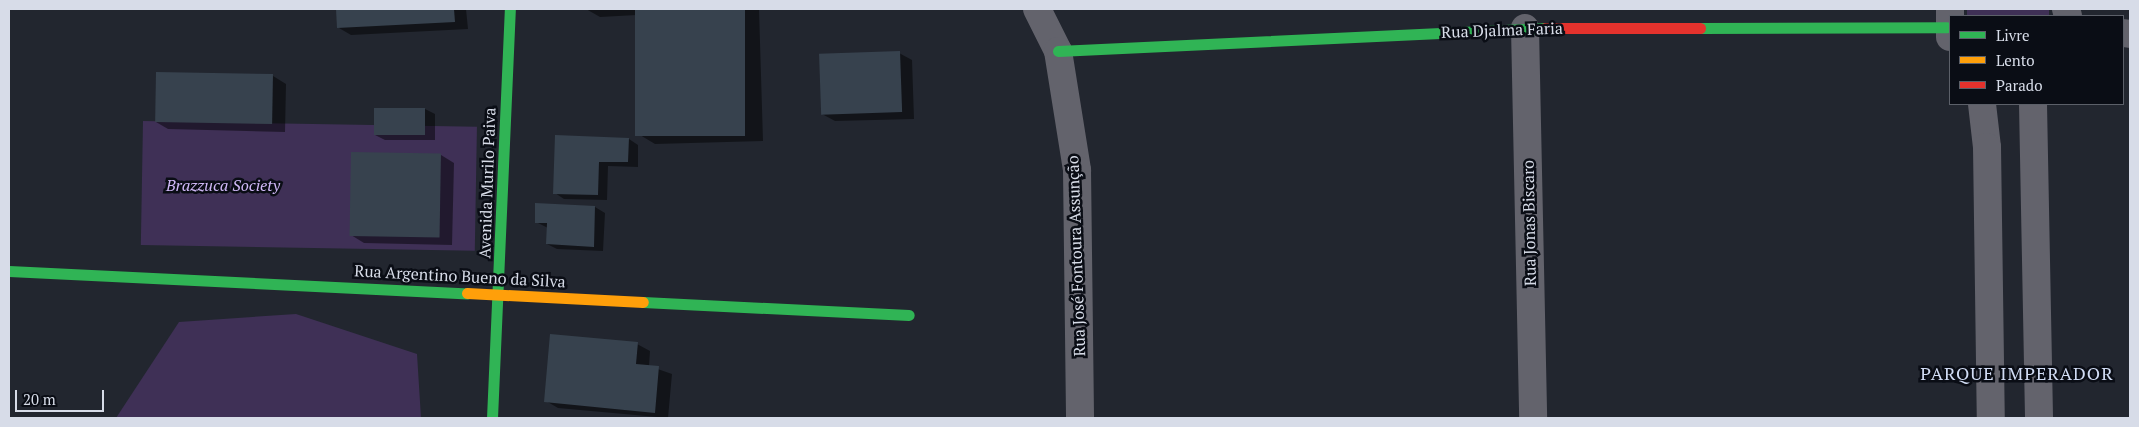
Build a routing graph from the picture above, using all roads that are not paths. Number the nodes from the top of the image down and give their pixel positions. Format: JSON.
{"nodes":[{"id":1,"x":510,"y":9,"type":"edge"},
{"id":2,"x":1038,"y":9,"type":"edge"},
{"id":3,"x":1949,"y":24,"type":"edge"},
{"id":4,"x":1525,"y":28,"type":"junction"},
{"id":5,"x":1058,"y":51,"type":"junction"},
{"id":6,"x":1982,"y":105,"type":"edge"},
{"id":7,"x":2033,"y":105,"type":"edge"},
{"id":8,"x":9,"y":271,"type":"edge"},
{"id":9,"x":499,"y":294,"type":"junction"},
{"id":10,"x":909,"y":315,"type":"dead end"},
{"id":11,"x":492,"y":418,"type":"edge"},
{"id":12,"x":1080,"y":418,"type":"edge"},
{"id":13,"x":1533,"y":418,"type":"edge"},
{"id":14,"x":1991,"y":418,"type":"edge"},
{"id":15,"x":2039,"y":418,"type":"edge"}],
"edges":[{"from":1,"to":9,"type":"street","name":"Avenida Murilo Paiva"},
{"from":2,"to":5,"type":"street","name":"Rua José Fontoura Assunção"},
{"from":3,"to":4,"type":"street","name":"Rua Djalma Faria"},
{"from":4,"to":5,"type":"street","name":"Rua Djalma Faria"},
{"from":4,"to":13,"type":"street","name":"Rua Jonas Biscaro"},
{"from":5,"to":12,"type":"street","name":"Rua José Fontoura Assunção"},
{"from":6,"to":14,"type":"street"},
{"from":7,"to":15,"type":"street"},
{"from":8,"to":9,"type":"street","name":"Rua Argentino Bueno da Silva"},
{"from":9,"to":10,"type":"street","name":"Rua Argentino Bueno da Silva"},
{"from":9,"to":11,"type":"street","name":"Avenida Murilo Paiva"}]}
